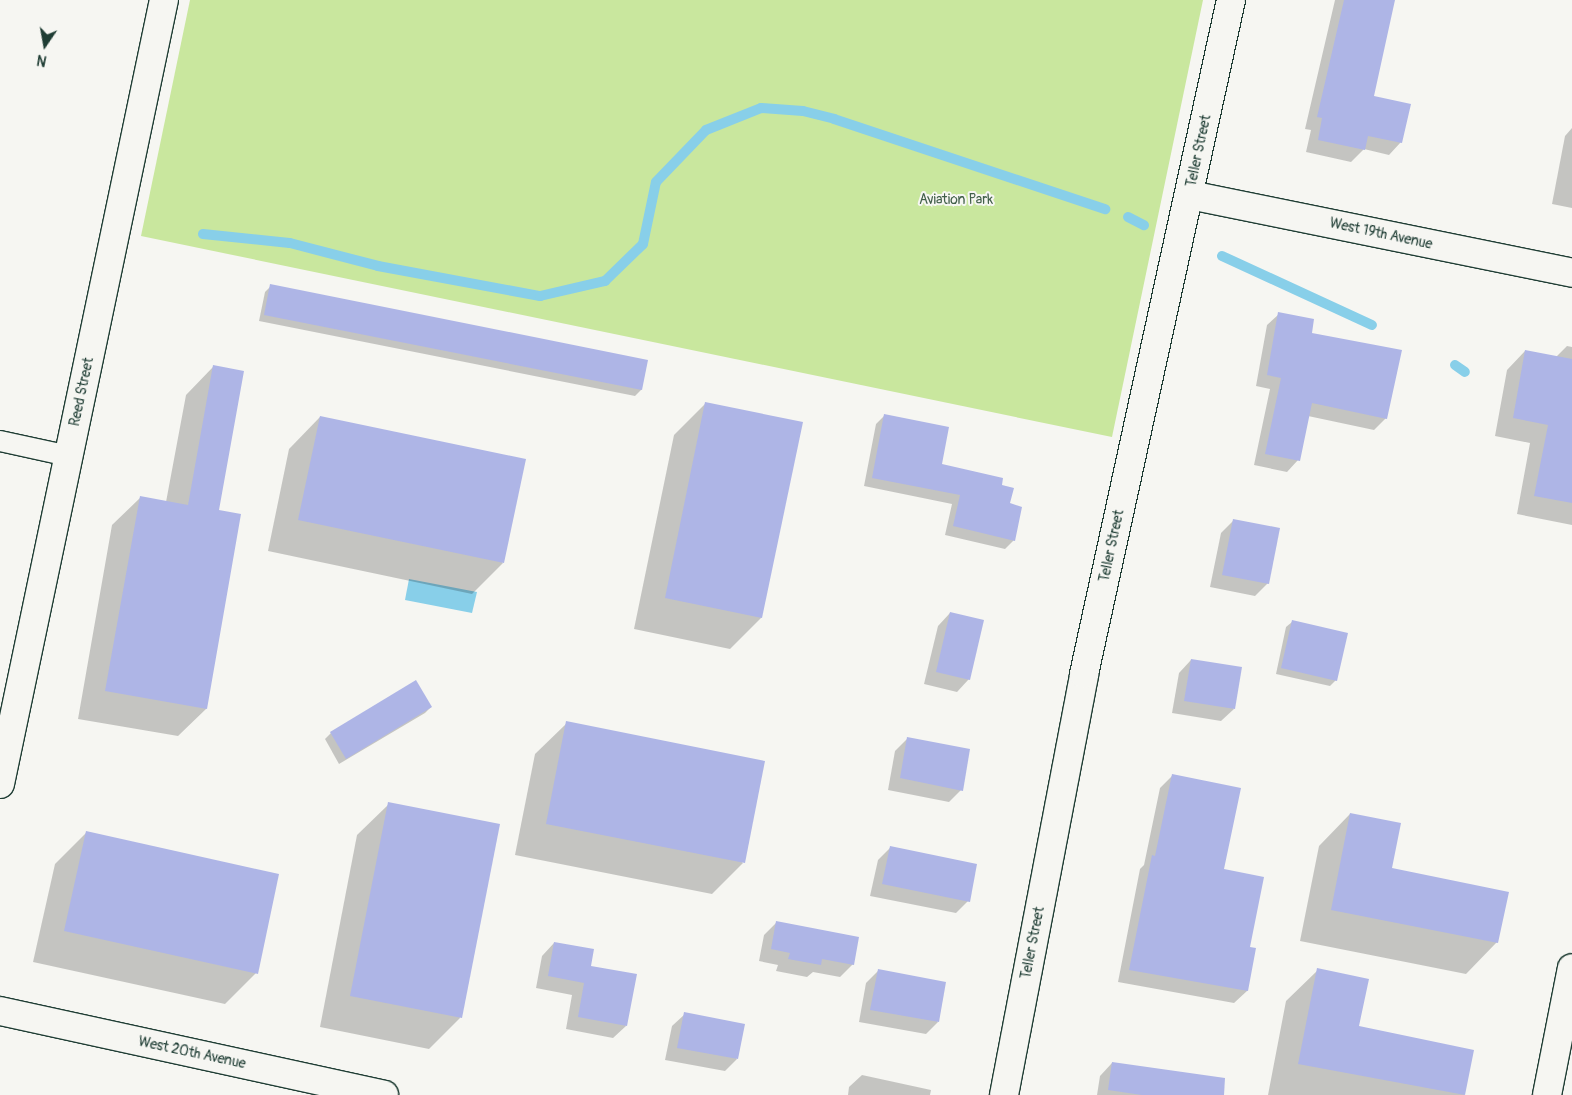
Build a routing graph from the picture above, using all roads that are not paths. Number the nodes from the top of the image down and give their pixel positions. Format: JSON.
{"nodes":[{"id":1,"x":164,"y":0,"type":"edge"},
{"id":2,"x":1231,"y":0,"type":"edge"},
{"id":3,"x":1190,"y":195,"type":"junction"},
{"id":4,"x":1572,"y":273,"type":"edge"},
{"id":5,"x":0,"y":441,"type":"edge"},
{"id":6,"x":69,"y":456,"type":"junction"},
{"id":7,"x":4,"y":746,"type":"edge"},
{"id":8,"x":0,"y":784,"type":"edge"},
{"id":9,"x":1572,"y":968,"type":"edge"},
{"id":10,"x":0,"y":1011,"type":"edge"},
{"id":11,"x":384,"y":1095,"type":"edge"},
{"id":12,"x":1004,"y":1095,"type":"edge"},
{"id":13,"x":1547,"y":1095,"type":"edge"}],
"edges":[{"from":1,"to":6,"type":"street","name":"Reed Street"},
{"from":2,"to":3,"type":"street","name":"Teller Street"},
{"from":3,"to":4,"type":"street","name":"West 19th Avenue"},
{"from":3,"to":12,"type":"street","name":"Teller Street"},
{"from":5,"to":6,"type":"lane"},
{"from":6,"to":7,"type":"street","name":"Reed Street"},
{"from":7,"to":8,"type":"street","name":"Reed Street"},
{"from":9,"to":13,"type":"street"},
{"from":10,"to":11,"type":"street","name":"West 20th Avenue"}]}
